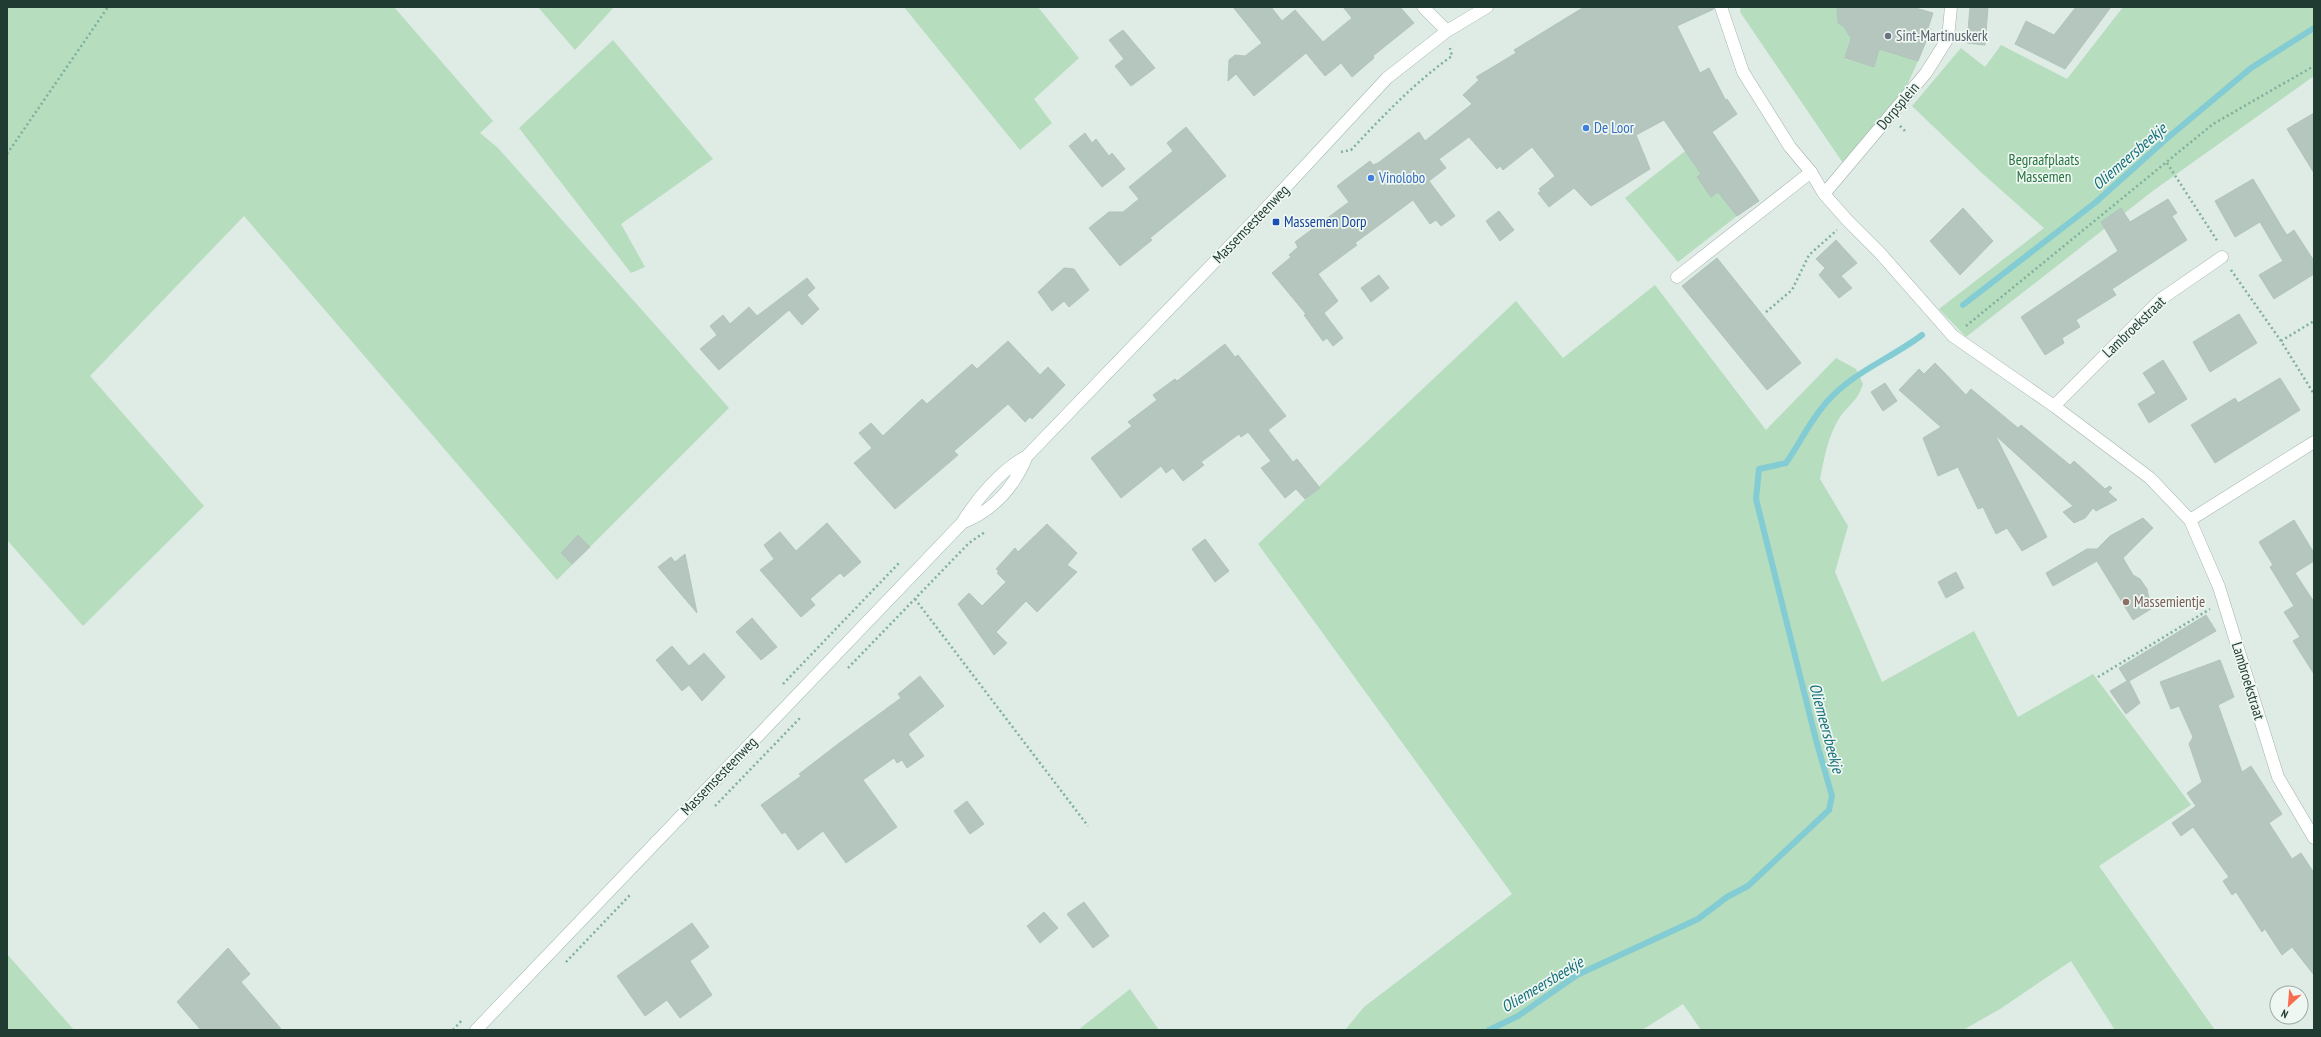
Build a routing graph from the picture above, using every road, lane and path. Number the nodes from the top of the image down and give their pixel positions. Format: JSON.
{"nodes":[{"id":1,"x":108,"y":7,"type":"edge"},
{"id":2,"x":1424,"y":7,"type":"edge"},
{"id":3,"x":1487,"y":7,"type":"edge"},
{"id":4,"x":1721,"y":7,"type":"edge"},
{"id":5,"x":1951,"y":7,"type":"edge"},
{"id":6,"x":1447,"y":31,"type":"junction"},
{"id":7,"x":2314,"y":66,"type":"edge"},
{"id":8,"x":7,"y":154,"type":"edge"},
{"id":9,"x":2167,"y":163,"type":"junction"},
{"id":10,"x":1811,"y":172,"type":"junction"},
{"id":11,"x":1824,"y":194,"type":"junction"},
{"id":12,"x":1848,"y":221,"type":"junction"},
{"id":13,"x":2222,"y":257,"type":"junction"},
{"id":14,"x":1677,"y":277,"type":"dead end"},
{"id":15,"x":1766,"y":312,"type":"dead end"},
{"id":16,"x":2314,"y":321,"type":"edge"},
{"id":17,"x":1953,"y":336,"type":"junction"},
{"id":18,"x":2281,"y":341,"type":"junction"},
{"id":19,"x":2314,"y":394,"type":"edge"},
{"id":20,"x":2054,"y":406,"type":"junction"},
{"id":21,"x":2314,"y":442,"type":"edge"},
{"id":22,"x":2190,"y":520,"type":"junction"},
{"id":23,"x":903,"y":585,"type":"junction"},
{"id":24,"x":2224,"y":601,"type":"junction"},
{"id":25,"x":2098,"y":677,"type":"dead end"},
{"id":26,"x":1088,"y":826,"type":"dead end"},
{"id":27,"x":2314,"y":838,"type":"edge"},
{"id":28,"x":476,"y":1030,"type":"edge"}],
"edges":[{"from":1,"to":8,"type":"path"},
{"from":2,"to":6,"type":"street"},
{"from":3,"to":6,"type":"street","name":"Massemsesteenweg"},
{"from":4,"to":10,"type":"street"},
{"from":5,"to":11,"type":"street","name":"Dorpsplein"},
{"from":6,"to":23,"type":"street","name":"Massemsesteenweg"},
{"from":7,"to":9,"type":"path"},
{"from":9,"to":13,"type":"path"},
{"from":9,"to":17,"type":"path"},
{"from":10,"to":11,"type":"street"},
{"from":10,"to":14,"type":"street"},
{"from":11,"to":12,"type":"street"},
{"from":12,"to":15,"type":"path"},
{"from":12,"to":17,"type":"street"},
{"from":13,"to":18,"type":"path"},
{"from":13,"to":20,"type":"street","name":"Lambroekstraat"},
{"from":16,"to":18,"type":"path"},
{"from":17,"to":20,"type":"street","name":"Lambroekstraat"},
{"from":18,"to":19,"type":"path"},
{"from":20,"to":22,"type":"street","name":"Lambroekstraat"},
{"from":21,"to":22,"type":"street"},
{"from":22,"to":24,"type":"street","name":"Lambroekstraat"},
{"from":23,"to":26,"type":"path"},
{"from":23,"to":28,"type":"street","name":"Massemsesteenweg"},
{"from":24,"to":25,"type":"path"},
{"from":24,"to":27,"type":"street","name":"Lambroekstraat"}]}
